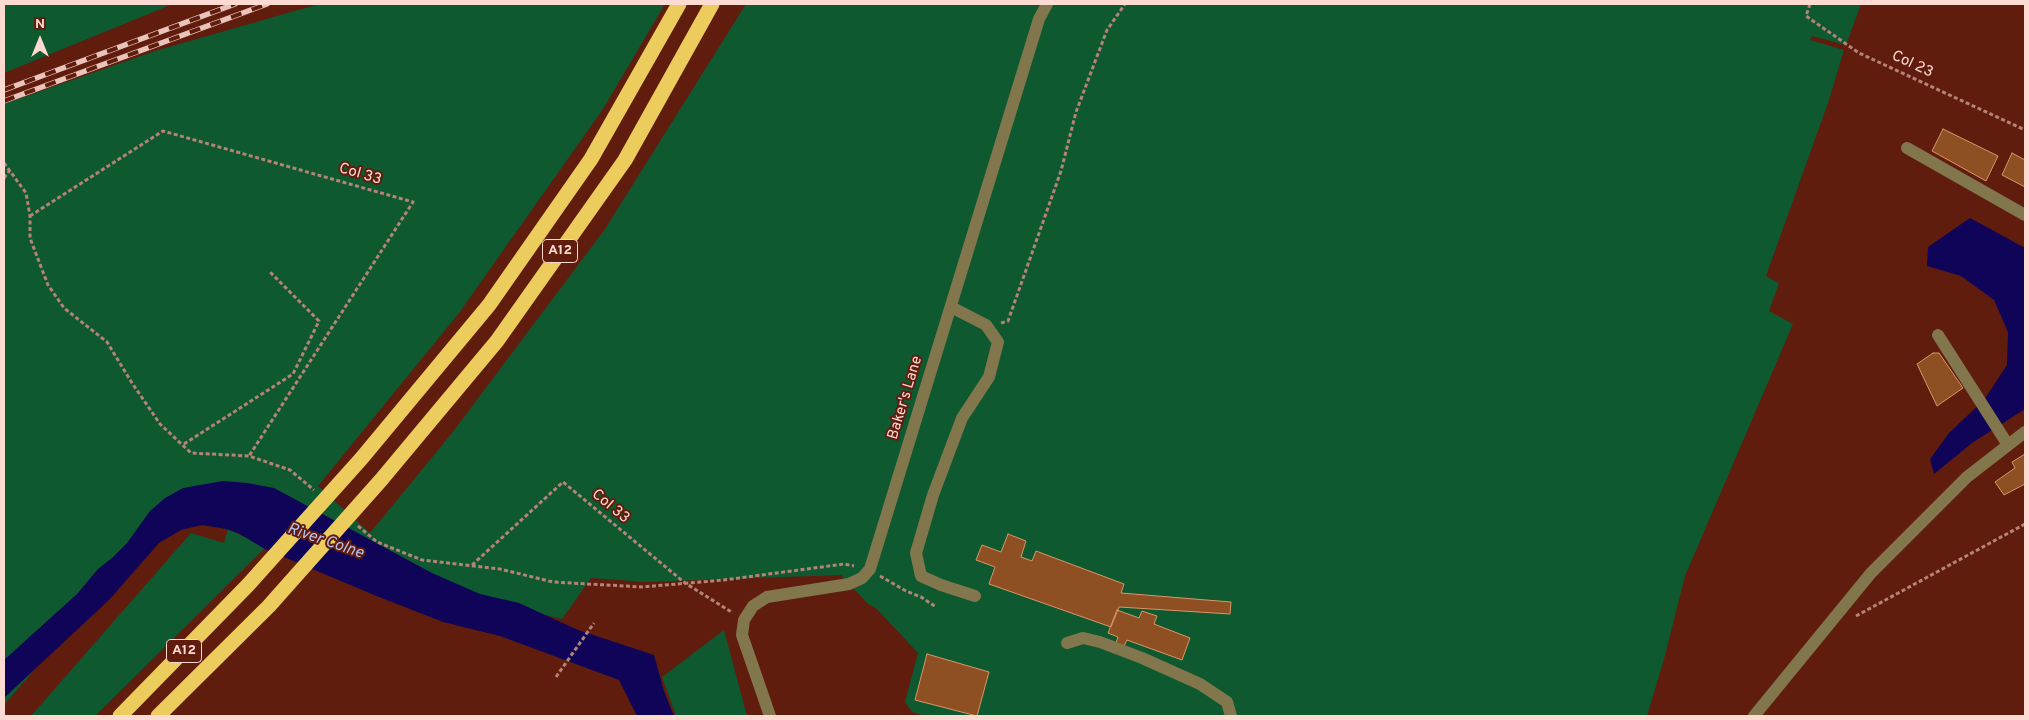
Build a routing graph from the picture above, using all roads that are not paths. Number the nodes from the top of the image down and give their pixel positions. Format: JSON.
{"nodes":[{"id":1,"x":679,"y":4,"type":"edge"},
{"id":2,"x":712,"y":4,"type":"edge"},
{"id":3,"x":1047,"y":4,"type":"edge"},
{"id":4,"x":1907,"y":148,"type":"dead end"},
{"id":5,"x":2025,"y":215,"type":"edge"},
{"id":6,"x":951,"y":308,"type":"junction"},
{"id":7,"x":1938,"y":335,"type":"dead end"},
{"id":8,"x":2025,"y":432,"type":"edge"},
{"id":9,"x":2008,"y":445,"type":"junction"},
{"id":10,"x":975,"y":596,"type":"dead end"},
{"id":11,"x":1068,"y":643,"type":"dead end"},
{"id":12,"x":120,"y":716,"type":"edge"},
{"id":13,"x":158,"y":716,"type":"edge"},
{"id":14,"x":770,"y":716,"type":"edge"},
{"id":15,"x":1231,"y":716,"type":"edge"},
{"id":16,"x":1754,"y":716,"type":"edge"}],
"edges":[{"from":1,"to":12,"type":"highway","number":"A12"},
{"from":2,"to":13,"type":"highway","number":"A12"},
{"from":3,"to":6,"type":"street","name":"Baker's Lane"},
{"from":4,"to":5,"type":"street"},
{"from":6,"to":10,"type":"street"},
{"from":6,"to":14,"type":"street","name":"Baker's Lane"},
{"from":7,"to":9,"type":"street"},
{"from":8,"to":9,"type":"street"},
{"from":9,"to":16,"type":"street"},
{"from":11,"to":15,"type":"street"}]}
